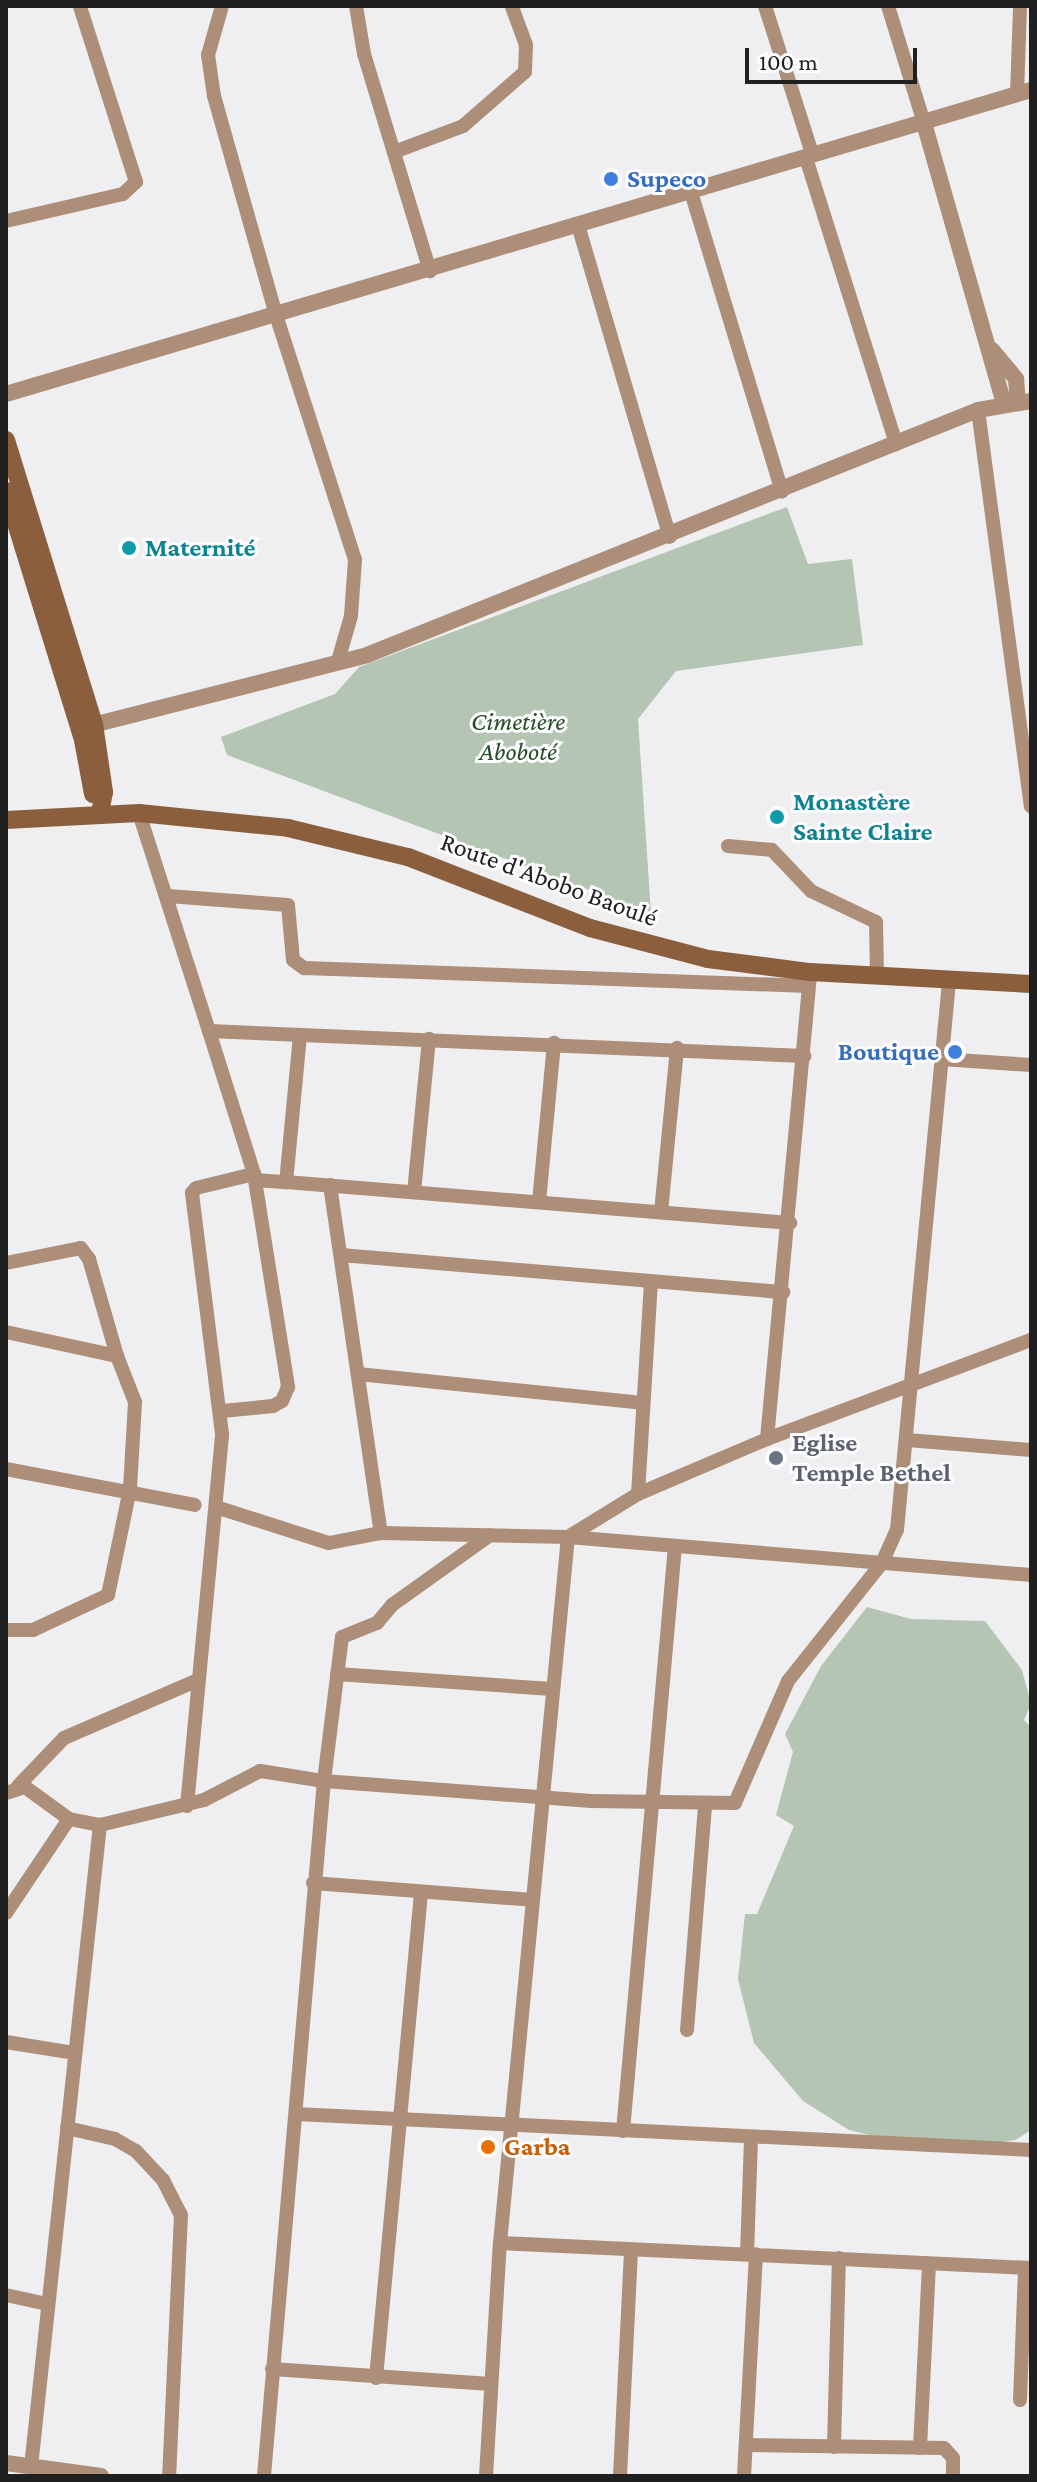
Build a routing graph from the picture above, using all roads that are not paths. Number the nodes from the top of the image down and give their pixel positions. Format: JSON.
{"nodes":[{"id":1,"x":80,"y":6,"type":"edge"},
{"id":2,"x":222,"y":6,"type":"edge"},
{"id":3,"x":356,"y":6,"type":"edge"},
{"id":4,"x":765,"y":6,"type":"edge"},
{"id":5,"x":888,"y":6,"type":"edge"},
{"id":6,"x":1020,"y":6,"type":"edge"},
{"id":7,"x":512,"y":7,"type":"edge"},
{"id":8,"x":1024,"y":92,"type":"edge"},
{"id":9,"x":924,"y":123,"type":"junction"},
{"id":10,"x":394,"y":152,"type":"junction"},
{"id":11,"x":809,"y":157,"type":"junction"},
{"id":12,"x":691,"y":192,"type":"junction"},
{"id":13,"x":6,"y":221,"type":"edge"},
{"id":14,"x":578,"y":225,"type":"junction"},
{"id":15,"x":430,"y":271,"type":"junction"},
{"id":16,"x":276,"y":315,"type":"junction"},
{"id":17,"x":992,"y":350,"type":"junction"},
{"id":18,"x":1024,"y":380,"type":"edge"},
{"id":19,"x":997,"y":384,"type":"junction"},
{"id":20,"x":6,"y":394,"type":"edge"},
{"id":21,"x":1018,"y":401,"type":"edge"},
{"id":22,"x":978,"y":410,"type":"junction"},
{"id":23,"x":6,"y":440,"type":"edge"},
{"id":24,"x":896,"y":444,"type":"junction"},
{"id":25,"x":6,"y":491,"type":"edge"},
{"id":26,"x":782,"y":491,"type":"junction"},
{"id":27,"x":670,"y":537,"type":"junction"},
{"id":28,"x":338,"y":661,"type":"junction"},
{"id":29,"x":87,"y":726,"type":"junction"},
{"id":30,"x":1031,"y":806,"type":"edge"},
{"id":31,"x":100,"y":812,"type":"junction"},
{"id":32,"x":139,"y":813,"type":"junction"},
{"id":33,"x":6,"y":820,"type":"edge"},
{"id":34,"x":728,"y":846,"type":"dead end"},
{"id":35,"x":168,"y":896,"type":"junction"},
{"id":36,"x":877,"y":976,"type":"junction"},
{"id":37,"x":810,"y":979,"type":"junction"},
{"id":38,"x":949,"y":982,"type":"junction"},
{"id":39,"x":1031,"y":984,"type":"edge"},
{"id":40,"x":209,"y":1031,"type":"junction"},
{"id":41,"x":300,"y":1035,"type":"junction"},
{"id":42,"x":429,"y":1039,"type":"junction"},
{"id":43,"x":554,"y":1043,"type":"junction"},
{"id":44,"x":677,"y":1048,"type":"junction"},
{"id":45,"x":804,"y":1056,"type":"junction"},
{"id":46,"x":941,"y":1059,"type":"junction"},
{"id":47,"x":1031,"y":1065,"type":"edge"},
{"id":48,"x":255,"y":1177,"type":"junction"},
{"id":49,"x":286,"y":1182,"type":"junction"},
{"id":50,"x":330,"y":1185,"type":"junction"},
{"id":51,"x":414,"y":1192,"type":"junction"},
{"id":52,"x":539,"y":1202,"type":"junction"},
{"id":53,"x":661,"y":1212,"type":"junction"},
{"id":54,"x":790,"y":1223,"type":"junction"},
{"id":55,"x":341,"y":1255,"type":"junction"},
{"id":56,"x":6,"y":1263,"type":"edge"},
{"id":57,"x":651,"y":1282,"type":"junction"},
{"id":58,"x":783,"y":1292,"type":"junction"},
{"id":59,"x":6,"y":1332,"type":"edge"},
{"id":60,"x":1031,"y":1340,"type":"edge"},
{"id":61,"x":117,"y":1356,"type":"junction"},
{"id":62,"x":358,"y":1374,"type":"junction"},
{"id":63,"x":914,"y":1380,"type":"junction"},
{"id":64,"x":643,"y":1403,"type":"junction"},
{"id":65,"x":222,"y":1411,"type":"junction"},
{"id":66,"x":767,"y":1439,"type":"junction"},
{"id":67,"x":907,"y":1440,"type":"junction"},
{"id":68,"x":1031,"y":1450,"type":"edge"},
{"id":69,"x":6,"y":1469,"type":"edge"},
{"id":70,"x":130,"y":1489,"type":"junction"},
{"id":71,"x":638,"y":1494,"type":"junction"},
{"id":72,"x":195,"y":1505,"type":"dead end"},
{"id":73,"x":219,"y":1508,"type":"junction"},
{"id":74,"x":381,"y":1533,"type":"junction"},
{"id":75,"x":490,"y":1535,"type":"junction"},
{"id":76,"x":568,"y":1537,"type":"junction"},
{"id":77,"x":675,"y":1546,"type":"junction"},
{"id":78,"x":882,"y":1563,"type":"junction"},
{"id":79,"x":1031,"y":1575,"type":"edge"},
{"id":80,"x":6,"y":1630,"type":"edge"},
{"id":81,"x":337,"y":1674,"type":"junction"},
{"id":82,"x":198,"y":1680,"type":"junction"},
{"id":83,"x":551,"y":1689,"type":"junction"},
{"id":84,"x":324,"y":1781,"type":"junction"},
{"id":85,"x":12,"y":1790,"type":"edge"},
{"id":86,"x":540,"y":1798,"type":"junction"},
{"id":87,"x":650,"y":1804,"type":"junction"},
{"id":88,"x":187,"y":1806,"type":"junction"},
{"id":89,"x":705,"y":1806,"type":"junction"},
{"id":90,"x":69,"y":1819,"type":"junction"},
{"id":91,"x":100,"y":1825,"type":"junction"},
{"id":92,"x":313,"y":1883,"type":"junction"},
{"id":93,"x":421,"y":1894,"type":"junction"},
{"id":94,"x":532,"y":1900,"type":"junction"},
{"id":95,"x":6,"y":1913,"type":"edge"},
{"id":96,"x":687,"y":2030,"type":"dead end"},
{"id":97,"x":6,"y":2042,"type":"edge"},
{"id":98,"x":75,"y":2053,"type":"junction"},
{"id":99,"x":296,"y":2114,"type":"junction"},
{"id":100,"x":400,"y":2121,"type":"junction"},
{"id":101,"x":512,"y":2126,"type":"junction"},
{"id":102,"x":67,"y":2128,"type":"junction"},
{"id":103,"x":623,"y":2131,"type":"junction"},
{"id":104,"x":751,"y":2137,"type":"junction"},
{"id":105,"x":1031,"y":2150,"type":"edge"},
{"id":106,"x":500,"y":2243,"type":"junction"},
{"id":107,"x":631,"y":2250,"type":"junction"},
{"id":108,"x":752,"y":2254,"type":"junction"},
{"id":109,"x":839,"y":2258,"type":"junction"},
{"id":110,"x":929,"y":2264,"type":"junction"},
{"id":111,"x":1028,"y":2268,"type":"edge"},
{"id":112,"x":6,"y":2295,"type":"edge"},
{"id":113,"x":47,"y":2304,"type":"junction"},
{"id":114,"x":272,"y":2369,"type":"junction"},
{"id":115,"x":376,"y":2378,"type":"junction"},
{"id":116,"x":490,"y":2384,"type":"junction"},
{"id":117,"x":1020,"y":2400,"type":"dead end"},
{"id":118,"x":746,"y":2445,"type":"junction"},
{"id":119,"x":834,"y":2447,"type":"junction"},
{"id":120,"x":920,"y":2448,"type":"junction"},
{"id":121,"x":6,"y":2463,"type":"edge"},
{"id":122,"x":39,"y":2471,"type":"edge"},
{"id":123,"x":101,"y":2476,"type":"edge"},
{"id":124,"x":169,"y":2476,"type":"edge"},
{"id":125,"x":264,"y":2476,"type":"edge"},
{"id":126,"x":486,"y":2476,"type":"edge"},
{"id":127,"x":620,"y":2476,"type":"edge"},
{"id":128,"x":744,"y":2476,"type":"edge"},
{"id":129,"x":953,"y":2476,"type":"edge"}],
"edges":[{"from":1,"to":13,"type":"street"},
{"from":2,"to":16,"type":"street"},
{"from":3,"to":10,"type":"street"},
{"from":4,"to":11,"type":"street"},
{"from":5,"to":9,"type":"street"},
{"from":6,"to":8,"type":"street"},
{"from":7,"to":10,"type":"street"},
{"from":8,"to":9,"type":"street"},
{"from":9,"to":11,"type":"street"},
{"from":9,"to":17,"type":"street"},
{"from":10,"to":15,"type":"street"},
{"from":11,"to":12,"type":"street"},
{"from":11,"to":24,"type":"street"},
{"from":12,"to":14,"type":"street"},
{"from":12,"to":26,"type":"street"},
{"from":14,"to":15,"type":"street"},
{"from":14,"to":27,"type":"street"},
{"from":15,"to":16,"type":"street"},
{"from":16,"to":20,"type":"street"},
{"from":16,"to":28,"type":"street"},
{"from":17,"to":18,"type":"street"},
{"from":17,"to":19,"type":"street"},
{"from":18,"to":19,"type":"street"},
{"from":18,"to":21,"type":"street"},
{"from":19,"to":21,"type":"street"},
{"from":19,"to":22,"type":"street"},
{"from":21,"to":22,"type":"street"},
{"from":22,"to":24,"type":"street"},
{"from":22,"to":30,"type":"street"},
{"from":23,"to":29,"type":"main road"},
{"from":24,"to":26,"type":"street"},
{"from":25,"to":29,"type":"main road"},
{"from":26,"to":27,"type":"street"},
{"from":27,"to":28,"type":"street"},
{"from":28,"to":29,"type":"street"},
{"from":29,"to":31,"type":"main road"},
{"from":31,"to":32,"type":"main road","name":"Route d'Abobo Baoulé"},
{"from":31,"to":33,"type":"main road","name":"Route d'Abobo Baoulé"},
{"from":32,"to":35,"type":"street"},
{"from":32,"to":37,"type":"main road","name":"Route d'Abobo Baoulé"},
{"from":34,"to":36,"type":"street"},
{"from":35,"to":37,"type":"street"},
{"from":35,"to":40,"type":"street"},
{"from":36,"to":37,"type":"main road","name":"Route d'Abobo Baoulé"},
{"from":36,"to":38,"type":"main road","name":"Route d'Abobo Baoulé"},
{"from":37,"to":45,"type":"street"},
{"from":38,"to":39,"type":"main road","name":"Route d'Abobo Baoulé"},
{"from":38,"to":46,"type":"street"},
{"from":40,"to":41,"type":"street"},
{"from":40,"to":48,"type":"street"},
{"from":41,"to":42,"type":"street"},
{"from":41,"to":49,"type":"street"},
{"from":42,"to":43,"type":"street"},
{"from":42,"to":51,"type":"street"},
{"from":43,"to":44,"type":"street"},
{"from":43,"to":52,"type":"street"},
{"from":44,"to":45,"type":"street"},
{"from":44,"to":53,"type":"street"},
{"from":45,"to":54,"type":"street"},
{"from":46,"to":47,"type":"street"},
{"from":46,"to":63,"type":"street"},
{"from":48,"to":49,"type":"street"},
{"from":48,"to":65,"type":"street"},
{"from":48,"to":65,"type":"street"},
{"from":49,"to":50,"type":"street"},
{"from":50,"to":51,"type":"street"},
{"from":50,"to":55,"type":"street"},
{"from":51,"to":52,"type":"street"},
{"from":52,"to":53,"type":"street"},
{"from":53,"to":54,"type":"street"},
{"from":54,"to":58,"type":"street"},
{"from":55,"to":57,"type":"street"},
{"from":55,"to":62,"type":"street"},
{"from":56,"to":61,"type":"street"},
{"from":57,"to":58,"type":"street"},
{"from":57,"to":64,"type":"street"},
{"from":58,"to":66,"type":"street"},
{"from":59,"to":61,"type":"street"},
{"from":60,"to":63,"type":"street"},
{"from":61,"to":70,"type":"street"},
{"from":62,"to":64,"type":"street"},
{"from":62,"to":74,"type":"street"},
{"from":63,"to":66,"type":"street"},
{"from":63,"to":67,"type":"street"},
{"from":64,"to":71,"type":"street"},
{"from":65,"to":73,"type":"street"},
{"from":66,"to":71,"type":"street"},
{"from":67,"to":68,"type":"street"},
{"from":67,"to":78,"type":"street"},
{"from":69,"to":70,"type":"street"},
{"from":70,"to":72,"type":"street"},
{"from":70,"to":80,"type":"street"},
{"from":71,"to":76,"type":"street"},
{"from":73,"to":74,"type":"street"},
{"from":73,"to":82,"type":"street"},
{"from":74,"to":75,"type":"street"},
{"from":75,"to":76,"type":"street"},
{"from":75,"to":81,"type":"street"},
{"from":76,"to":77,"type":"street"},
{"from":76,"to":83,"type":"street"},
{"from":77,"to":78,"type":"street"},
{"from":77,"to":87,"type":"street"},
{"from":78,"to":79,"type":"street"},
{"from":78,"to":89,"type":"street"},
{"from":81,"to":83,"type":"street"},
{"from":81,"to":84,"type":"street"},
{"from":82,"to":85,"type":"street"},
{"from":82,"to":88,"type":"street"},
{"from":83,"to":86,"type":"street"},
{"from":84,"to":86,"type":"street"},
{"from":84,"to":88,"type":"street"},
{"from":84,"to":92,"type":"street"},
{"from":85,"to":90,"type":"street"},
{"from":86,"to":87,"type":"street"},
{"from":86,"to":94,"type":"street"},
{"from":87,"to":89,"type":"street"},
{"from":87,"to":103,"type":"street"},
{"from":88,"to":91,"type":"street"},
{"from":89,"to":96,"type":"street"},
{"from":90,"to":91,"type":"street"},
{"from":90,"to":95,"type":"street"},
{"from":91,"to":98,"type":"street"},
{"from":92,"to":93,"type":"street"},
{"from":92,"to":99,"type":"street"},
{"from":93,"to":94,"type":"street"},
{"from":93,"to":100,"type":"street"},
{"from":94,"to":101,"type":"street"},
{"from":97,"to":98,"type":"street"},
{"from":98,"to":102,"type":"street"},
{"from":99,"to":100,"type":"street"},
{"from":99,"to":114,"type":"street"},
{"from":100,"to":101,"type":"street"},
{"from":100,"to":115,"type":"street"},
{"from":101,"to":103,"type":"street"},
{"from":101,"to":106,"type":"street"},
{"from":102,"to":113,"type":"street"},
{"from":102,"to":124,"type":"street"},
{"from":103,"to":104,"type":"street"},
{"from":104,"to":105,"type":"street"},
{"from":104,"to":108,"type":"street"},
{"from":106,"to":107,"type":"street"},
{"from":106,"to":116,"type":"street"},
{"from":107,"to":108,"type":"street"},
{"from":107,"to":127,"type":"street"},
{"from":108,"to":109,"type":"street"},
{"from":108,"to":118,"type":"street"},
{"from":109,"to":110,"type":"street"},
{"from":109,"to":119,"type":"street"},
{"from":110,"to":111,"type":"street"},
{"from":110,"to":120,"type":"street"},
{"from":111,"to":117,"type":"street"},
{"from":112,"to":113,"type":"street"},
{"from":113,"to":122,"type":"street"},
{"from":114,"to":115,"type":"street"},
{"from":114,"to":125,"type":"street"},
{"from":115,"to":116,"type":"street"},
{"from":116,"to":126,"type":"street"},
{"from":118,"to":119,"type":"street"},
{"from":118,"to":128,"type":"street"},
{"from":119,"to":120,"type":"street"},
{"from":120,"to":129,"type":"street"},
{"from":121,"to":122,"type":"street"},
{"from":122,"to":123,"type":"street"}]}
